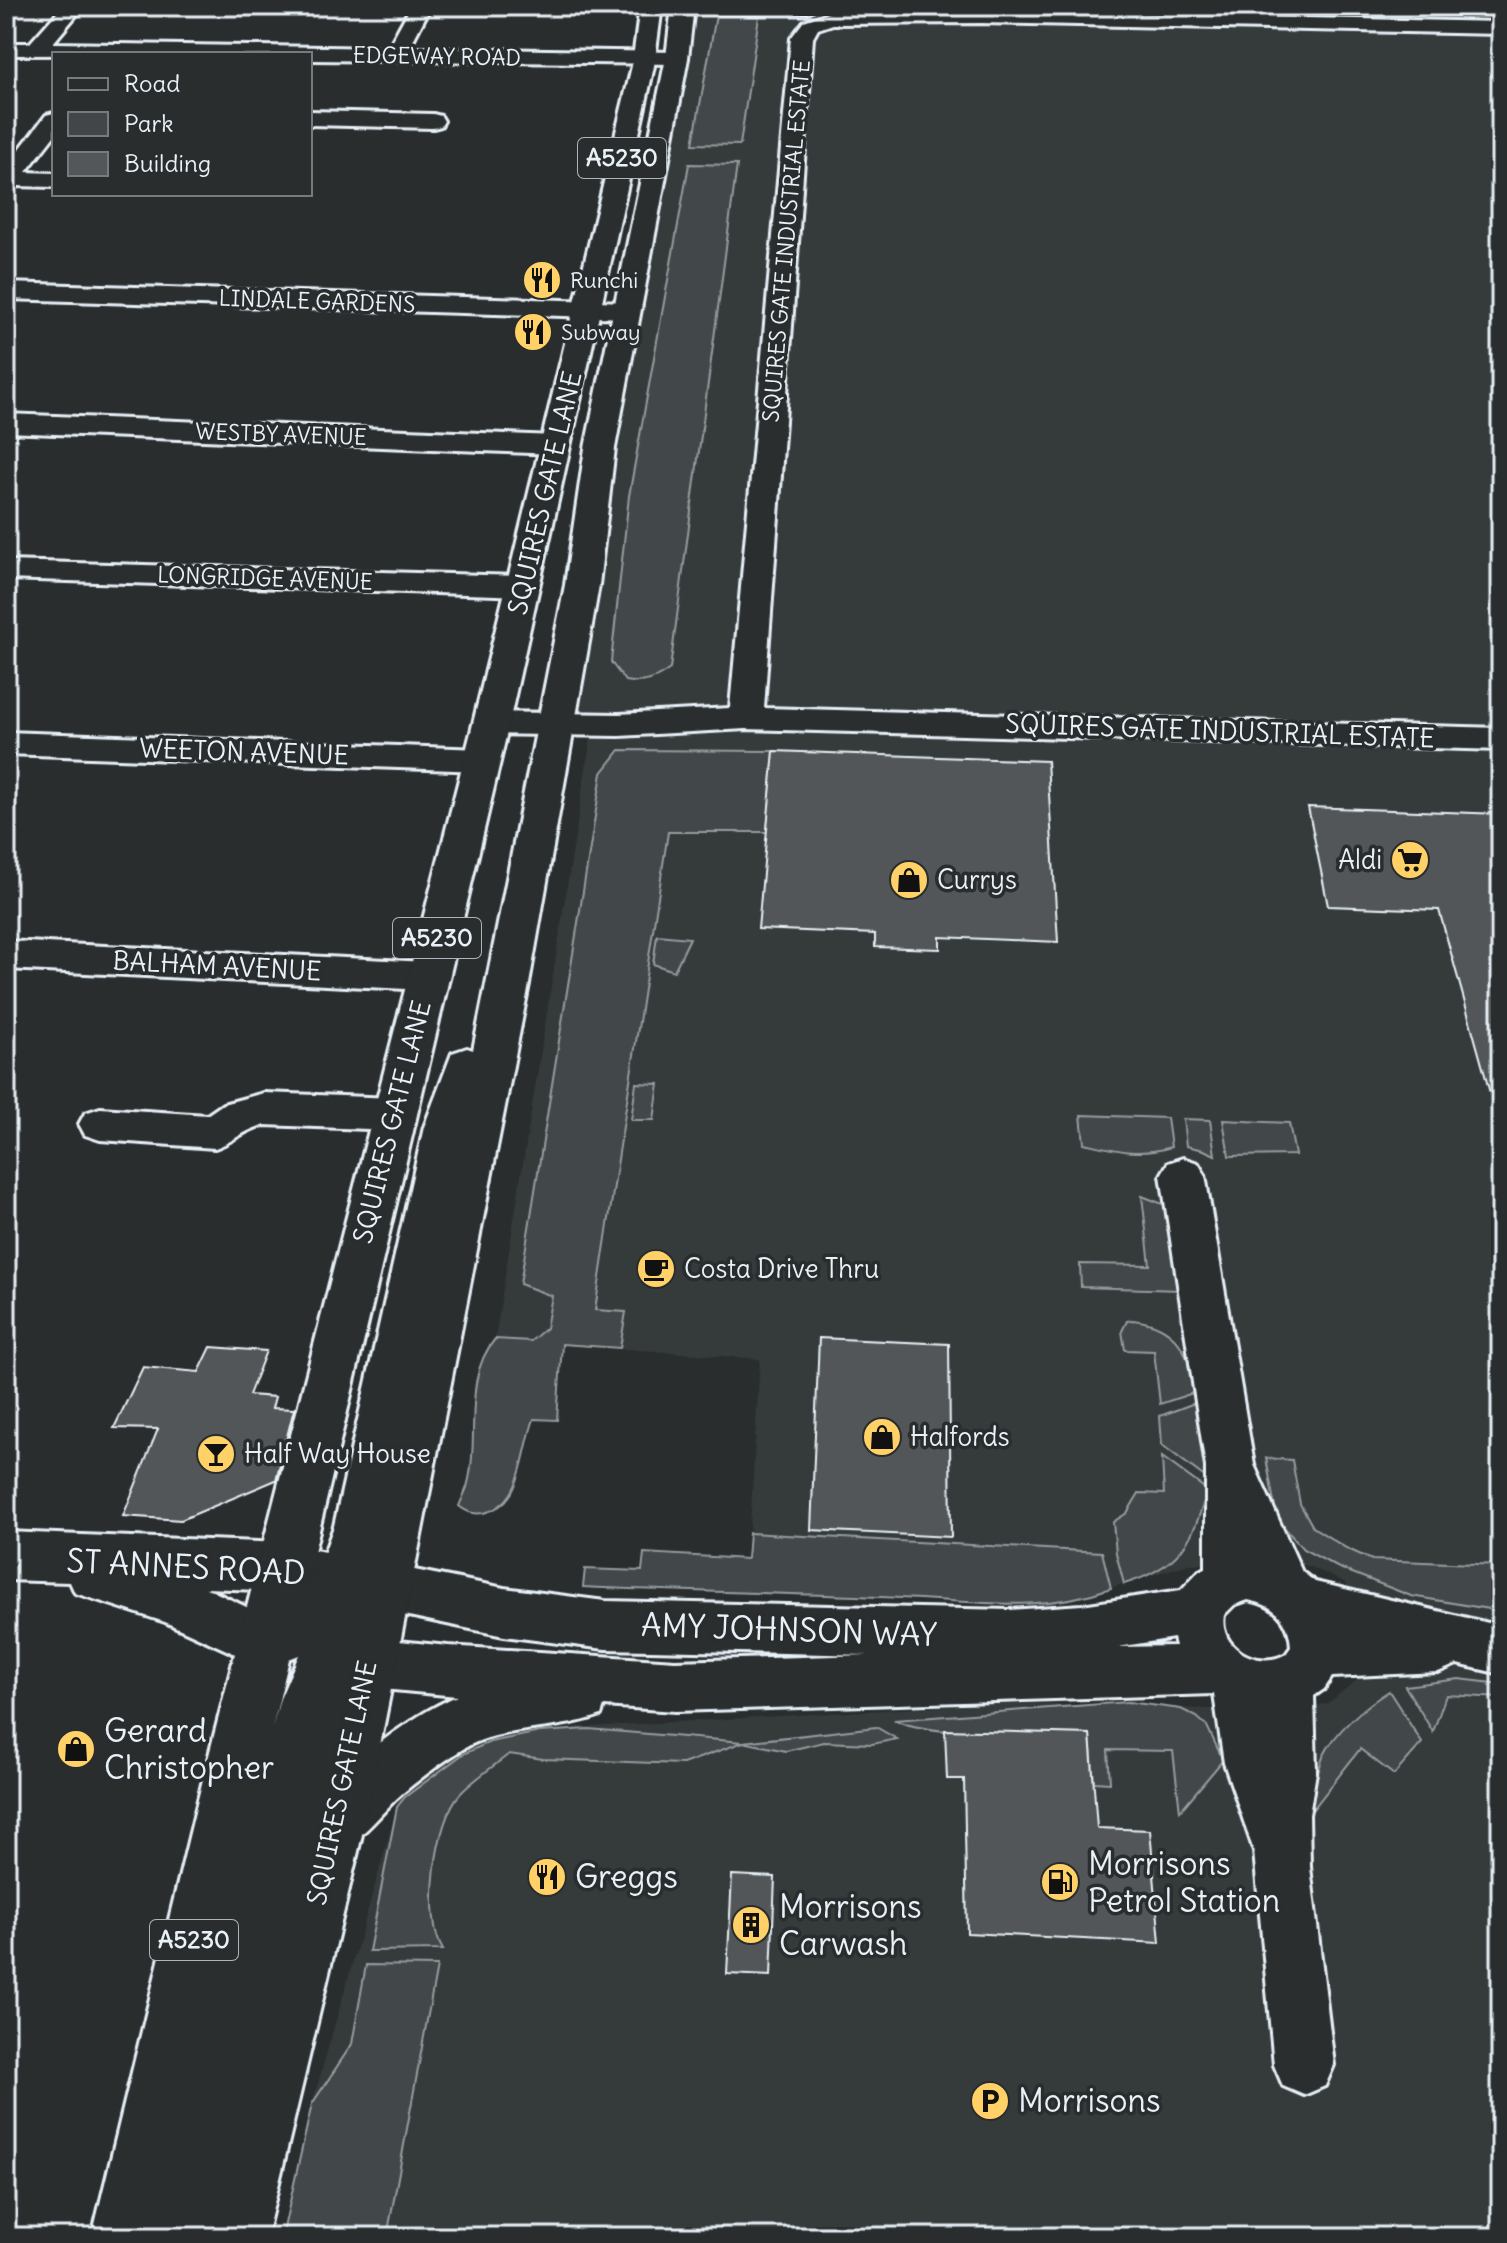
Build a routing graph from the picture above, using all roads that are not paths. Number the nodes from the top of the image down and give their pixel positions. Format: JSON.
{"nodes":[{"id":1,"x":74,"y":6,"type":"edge"},
{"id":2,"x":421,"y":6,"type":"edge"},
{"id":3,"x":651,"y":6,"type":"edge"},
{"id":4,"x":684,"y":7,"type":"edge"},
{"id":5,"x":806,"y":7,"type":"edge"},
{"id":6,"x":1501,"y":28,"type":"edge"},
{"id":7,"x":6,"y":49,"type":"edge"},
{"id":8,"x":36,"y":49,"type":"junction"},
{"id":9,"x":104,"y":52,"type":"edge"},
{"id":10,"x":312,"y":54,"type":"edge"},
{"id":11,"x":395,"y":55,"type":"junction"},
{"id":12,"x":644,"y":58,"type":"junction"},
{"id":13,"x":677,"y":58,"type":"junction"},
{"id":14,"x":312,"y":118,"type":"edge"},
{"id":15,"x":433,"y":121,"type":"dead end"},
{"id":16,"x":52,"y":123,"type":"edge"},
{"id":17,"x":52,"y":180,"type":"edge"},
{"id":18,"x":7,"y":183,"type":"edge"},
{"id":19,"x":52,"y":193,"type":"edge"},
{"id":20,"x":6,"y":291,"type":"edge"},
{"id":21,"x":588,"y":309,"type":"junction"},
{"id":22,"x":627,"y":310,"type":"junction"},
{"id":23,"x":6,"y":423,"type":"edge"},
{"id":24,"x":555,"y":445,"type":"junction"},
{"id":25,"x":6,"y":570,"type":"edge"},
{"id":26,"x":523,"y":586,"type":"junction"},
{"id":27,"x":558,"y":712,"type":"junction"},
{"id":28,"x":746,"y":718,"type":"junction"},
{"id":29,"x":490,"y":727,"type":"junction"},
{"id":30,"x":1501,"y":739,"type":"edge"},
{"id":31,"x":6,"y":743,"type":"edge"},
{"id":32,"x":6,"y":955,"type":"edge"},
{"id":33,"x":427,"y":976,"type":"junction"},
{"id":34,"x":394,"y":1114,"type":"junction"},
{"id":35,"x":100,"y":1124,"type":"dead end"},
{"id":36,"x":1183,"y":1175,"type":"dead end"},
{"id":37,"x":1230,"y":1467,"type":"junction"},
{"id":38,"x":20,"y":1558,"type":"edge"},
{"id":39,"x":285,"y":1567,"type":"junction"},
{"id":40,"x":363,"y":1582,"type":"junction"},
{"id":41,"x":1213,"y":1595,"type":"junction"},
{"id":42,"x":1293,"y":1595,"type":"junction"},
{"id":43,"x":266,"y":1643,"type":"junction"},
{"id":44,"x":1496,"y":1649,"type":"edge"},
{"id":45,"x":347,"y":1660,"type":"junction"},
{"id":46,"x":1265,"y":1671,"type":"junction"},
{"id":47,"x":675,"y":1686,"type":"junction"},
{"id":48,"x":336,"y":1822,"type":"junction"},
{"id":49,"x":1304,"y":2065,"type":"dead end"},
{"id":50,"x":125,"y":2237,"type":"edge"},
{"id":51,"x":170,"y":2237,"type":"edge"},
{"id":52,"x":233,"y":2237,"type":"edge"}],
"edges":[{"from":1,"to":8,"type":"street"},
{"from":2,"to":11,"type":"street"},
{"from":3,"to":4,"type":"street"},
{"from":3,"to":12,"type":"main road","name":"SQUIRES GATE LANE","number":"A5230"},
{"from":4,"to":5,"type":"street"},
{"from":4,"to":13,"type":"main road","name":"SQUIRES GATE LANE","number":"A5230"},
{"from":6,"to":28,"type":"street","name":"SQUIRES GATE INDUSTRIAL ESTATE"},
{"from":7,"to":8,"type":"street","name":"EDGEWAY ROAD"},
{"from":8,"to":9,"type":"street","name":"EDGEWAY ROAD"},
{"from":10,"to":11,"type":"street","name":"EDGEWAY ROAD"},
{"from":11,"to":12,"type":"street","name":"EDGEWAY ROAD"},
{"from":12,"to":13,"type":"street","name":"EDGEWAY ROAD"},
{"from":12,"to":21,"type":"main road","name":"SQUIRES GATE LANE","number":"A5230"},
{"from":13,"to":22,"type":"main road","name":"SQUIRES GATE LANE","number":"A5230"},
{"from":14,"to":15,"type":"street"},
{"from":16,"to":18,"type":"street"},
{"from":17,"to":18,"type":"street"},
{"from":18,"to":19,"type":"street"},
{"from":20,"to":21,"type":"street","name":"LINDALE GARDENS"},
{"from":21,"to":22,"type":"street","name":"LINDALE GARDENS"},
{"from":21,"to":24,"type":"main road","name":"SQUIRES GATE LANE","number":"A5230"},
{"from":22,"to":27,"type":"main road","name":"SQUIRES GATE LANE","number":"A5230"},
{"from":23,"to":24,"type":"street","name":"WESTBY AVENUE"},
{"from":24,"to":26,"type":"main road","name":"SQUIRES GATE LANE","number":"A5230"},
{"from":25,"to":26,"type":"street","name":"LONGRIDGE AVENUE"},
{"from":26,"to":29,"type":"main road","name":"SQUIRES GATE LANE","number":"A5230"},
{"from":27,"to":28,"type":"street","name":"SQUIRES GATE INDUSTRIAL ESTATE"},
{"from":27,"to":29,"type":"street","name":"SQUIRES GATE INDUSTRIAL ESTATE"},
{"from":27,"to":40,"type":"main road","name":"SQUIRES GATE LANE","number":"A5230"},
{"from":28,"to":30,"type":"street","name":"SQUIRES GATE INDUSTRIAL ESTATE"},
{"from":29,"to":31,"type":"street","name":"WEETON AVENUE"},
{"from":29,"to":33,"type":"main road","name":"SQUIRES GATE LANE","number":"A5230"},
{"from":32,"to":33,"type":"street","name":"BALHAM AVENUE"},
{"from":33,"to":34,"type":"main road","name":"SQUIRES GATE LANE","number":"A5230"},
{"from":34,"to":35,"type":"street"},
{"from":34,"to":39,"type":"main road","name":"SQUIRES GATE LANE","number":"A5230"},
{"from":36,"to":37,"type":"street"},
{"from":37,"to":41,"type":"street"},
{"from":37,"to":42,"type":"street"},
{"from":38,"to":39,"type":"main road","name":"ST ANNES ROAD"},
{"from":38,"to":43,"type":"main road","name":"ST ANNES ROAD"},
{"from":39,"to":40,"type":"street","name":"ST ANNES ROAD"},
{"from":39,"to":43,"type":"main road","name":"SQUIRES GATE LANE","number":"A5230"},
{"from":40,"to":41,"type":"street","name":"AMY JOHNSON WAY"},
{"from":40,"to":43,"type":"main road"},
{"from":40,"to":45,"type":"main road","name":"SQUIRES GATE LANE"},
{"from":41,"to":42,"type":"street"},
{"from":41,"to":46,"type":"street"},
{"from":42,"to":44,"type":"street","name":"AMY JOHNSON WAY"},
{"from":42,"to":46,"type":"street"},
{"from":43,"to":45,"type":"street","name":"AMY JOHNSON WAY"},
{"from":43,"to":50,"type":"main road","name":"SQUIRES GATE LANE","number":"A5230"},
{"from":44,"to":46,"type":"street","name":"AMY JOHNSON WAY"},
{"from":45,"to":47,"type":"street","name":"AMY JOHNSON WAY"},
{"from":45,"to":48,"type":"main road","name":"SQUIRES GATE LANE"},
{"from":45,"to":51,"type":"main road"},
{"from":46,"to":47,"type":"street","name":"AMY JOHNSON WAY"},
{"from":46,"to":49,"type":"street"},
{"from":47,"to":48,"type":"street","name":"AMY JOHNSON WAY"},
{"from":48,"to":52,"type":"main road","name":"SQUIRES GATE LANE"}]}
